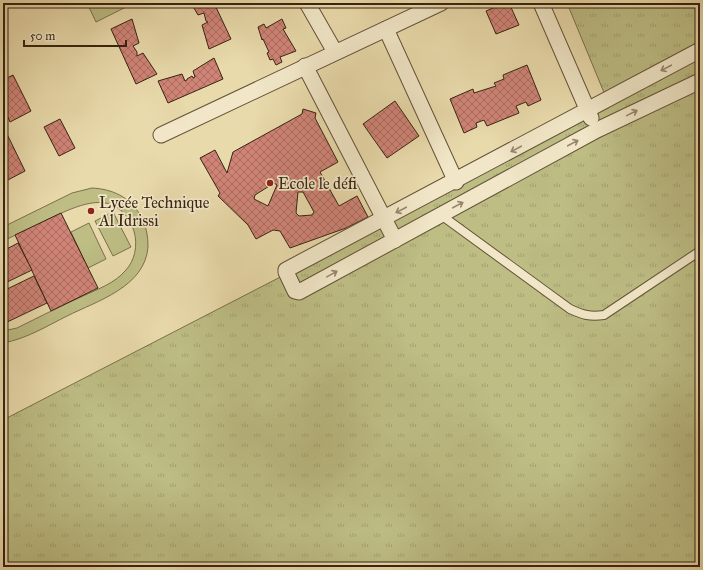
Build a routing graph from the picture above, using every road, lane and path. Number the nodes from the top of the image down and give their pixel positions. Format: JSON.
{"nodes":[{"id":1,"x":307,"y":3,"type":"edge"},
{"id":2,"x":441,"y":3,"type":"edge"},
{"id":3,"x":541,"y":3,"type":"edge"},
{"id":4,"x":386,"y":29,"type":"junction"},
{"id":5,"x":700,"y":50,"type":"edge"},
{"id":6,"x":335,"y":52,"type":"junction"},
{"id":7,"x":305,"y":66,"type":"junction"},
{"id":8,"x":700,"y":81,"type":"edge"},
{"id":9,"x":587,"y":110,"type":"junction"},
{"id":10,"x":597,"y":130,"type":"junction"},
{"id":11,"x":161,"y":135,"type":"dead end"},
{"id":12,"x":456,"y":182,"type":"junction"},
{"id":13,"x":441,"y":215,"type":"junction"},
{"id":14,"x":384,"y":219,"type":"junction"},
{"id":15,"x":362,"y":230,"type":"junction"},
{"id":16,"x":395,"y":240,"type":"junction"},
{"id":17,"x":374,"y":251,"type":"junction"},
{"id":18,"x":700,"y":251,"type":"edge"}],
"edges":[{"from":1,"to":6,"type":"street"},
{"from":2,"to":4,"type":"street"},
{"from":3,"to":9,"type":"street"},
{"from":4,"to":6,"type":"street"},
{"from":4,"to":12,"type":"street"},
{"from":5,"to":9,"type":"street","one_way":true},
{"from":6,"to":7,"type":"street"},
{"from":7,"to":11,"type":"street"},
{"from":7,"to":14,"type":"street"},
{"from":10,"to":8,"type":"street","one_way":true},
{"from":9,"to":10,"type":"street"},
{"from":9,"to":12,"type":"street","one_way":true},
{"from":13,"to":10,"type":"street","one_way":true},
{"from":12,"to":14,"type":"street","one_way":true},
{"from":13,"to":16,"type":"street"},
{"from":13,"to":18,"type":"lane"},
{"from":14,"to":15,"type":"street"},
{"from":14,"to":16,"type":"street"},
{"from":15,"to":17,"type":"street"},
{"from":15,"to":17,"type":"street","one_way":true},
{"from":16,"to":17,"type":"street"}]}
